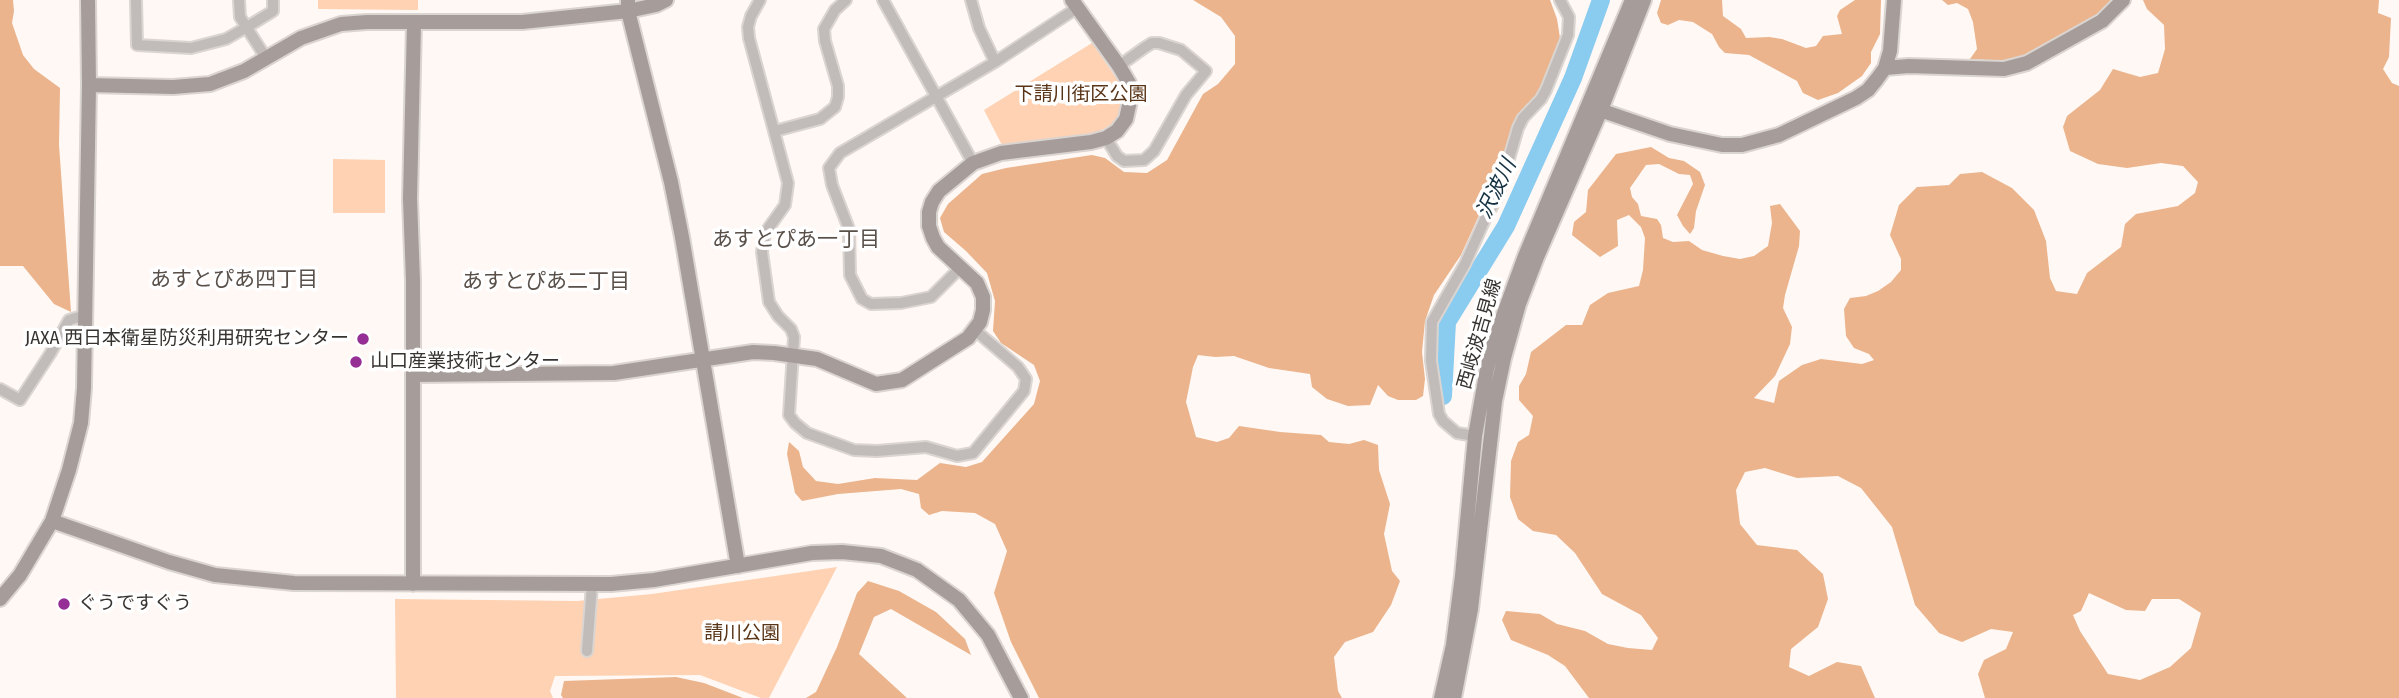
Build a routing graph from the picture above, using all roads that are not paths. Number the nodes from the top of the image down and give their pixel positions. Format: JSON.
{"nodes":[{"id":1,"x":88,"y":0,"type":"edge"},
{"id":2,"x":136,"y":0,"type":"edge"},
{"id":3,"x":239,"y":0,"type":"edge"},
{"id":4,"x":273,"y":0,"type":"edge"},
{"id":5,"x":666,"y":0,"type":"edge"},
{"id":6,"x":760,"y":0,"type":"edge"},
{"id":7,"x":846,"y":0,"type":"edge"},
{"id":8,"x":883,"y":0,"type":"edge"},
{"id":9,"x":971,"y":0,"type":"edge"},
{"id":10,"x":1560,"y":0,"type":"edge"},
{"id":11,"x":1632,"y":0,"type":"edge"},
{"id":12,"x":1644,"y":0,"type":"edge"},
{"id":13,"x":1894,"y":0,"type":"edge"},
{"id":14,"x":2123,"y":0,"type":"edge"},
{"id":15,"x":1075,"y":4,"type":"edge"},
{"id":16,"x":628,"y":6,"type":"edge"},
{"id":17,"x":414,"y":22,"type":"junction"},
{"id":18,"x":247,"y":27,"type":"junction"},
{"id":19,"x":266,"y":58,"type":"junction"},
{"id":20,"x":995,"y":62,"type":"junction"},
{"id":21,"x":1119,"y":66,"type":"junction"},
{"id":22,"x":1885,"y":68,"type":"junction"},
{"id":23,"x":89,"y":85,"type":"junction"},
{"id":24,"x":936,"y":97,"type":"junction"},
{"id":25,"x":1586,"y":105,"type":"junction"},
{"id":26,"x":1601,"y":110,"type":"junction"},
{"id":27,"x":775,"y":131,"type":"junction"},
{"id":28,"x":1106,"y":138,"type":"junction"},
{"id":29,"x":972,"y":163,"type":"junction"},
{"id":30,"x":960,"y":268,"type":"junction"},
{"id":31,"x":86,"y":315,"type":"junction"},
{"id":32,"x":975,"y":330,"type":"junction"},
{"id":33,"x":794,"y":355,"type":"junction"},
{"id":34,"x":703,"y":360,"type":"junction"},
{"id":35,"x":413,"y":375,"type":"junction"},
{"id":36,"x":0,"y":389,"type":"edge"},
{"id":37,"x":1475,"y":436,"type":"junction"},
{"id":38,"x":52,"y":521,"type":"junction"},
{"id":39,"x":738,"y":566,"type":"junction"},
{"id":40,"x":413,"y":584,"type":"junction"},
{"id":41,"x":592,"y":585,"type":"junction"},
{"id":42,"x":0,"y":599,"type":"edge"},
{"id":43,"x":587,"y":651,"type":"dead end"},
{"id":44,"x":1021,"y":698,"type":"edge"},
{"id":45,"x":1441,"y":698,"type":"edge"},
{"id":46,"x":1454,"y":698,"type":"edge"}],
"edges":[{"from":1,"to":23,"type":"street"},
{"from":2,"to":18,"type":"street"},
{"from":3,"to":18,"type":"street"},
{"from":4,"to":18,"type":"street"},
{"from":5,"to":16,"type":"street"},
{"from":6,"to":27,"type":"street"},
{"from":7,"to":27,"type":"street"},
{"from":8,"to":24,"type":"street"},
{"from":9,"to":20,"type":"street"},
{"from":10,"to":37,"type":"street"},
{"from":11,"to":25,"type":"street","name":"西岐波吉見線"},
{"from":12,"to":26,"type":"street","name":"西岐波吉見線"},
{"from":13,"to":22,"type":"street"},
{"from":14,"to":22,"type":"street"},
{"from":15,"to":20,"type":"street"},
{"from":15,"to":21,"type":"street"},
{"from":16,"to":17,"type":"street"},
{"from":16,"to":34,"type":"street"},
{"from":17,"to":19,"type":"street"},
{"from":17,"to":35,"type":"street"},
{"from":18,"to":19,"type":"street"},
{"from":19,"to":23,"type":"street"},
{"from":20,"to":24,"type":"street"},
{"from":21,"to":28,"type":"street"},
{"from":21,"to":28,"type":"street"},
{"from":22,"to":26,"type":"street"},
{"from":23,"to":31,"type":"street"},
{"from":24,"to":29,"type":"street"},
{"from":24,"to":30,"type":"street"},
{"from":25,"to":26,"type":"street"},
{"from":25,"to":37,"type":"street","name":"西岐波吉見線"},
{"from":26,"to":46,"type":"street","name":"西岐波吉見線"},
{"from":27,"to":33,"type":"street"},
{"from":28,"to":29,"type":"street"},
{"from":29,"to":30,"type":"street"},
{"from":30,"to":32,"type":"street"},
{"from":31,"to":36,"type":"street"},
{"from":31,"to":38,"type":"street"},
{"from":32,"to":33,"type":"street"},
{"from":32,"to":33,"type":"street"},
{"from":33,"to":34,"type":"street"},
{"from":34,"to":35,"type":"street"},
{"from":34,"to":39,"type":"street"},
{"from":35,"to":40,"type":"street"},
{"from":37,"to":45,"type":"street","name":"西岐波吉見線"},
{"from":38,"to":40,"type":"street"},
{"from":38,"to":42,"type":"street"},
{"from":39,"to":41,"type":"street"},
{"from":39,"to":44,"type":"street"},
{"from":40,"to":41,"type":"street"},
{"from":41,"to":43,"type":"street"}]}
